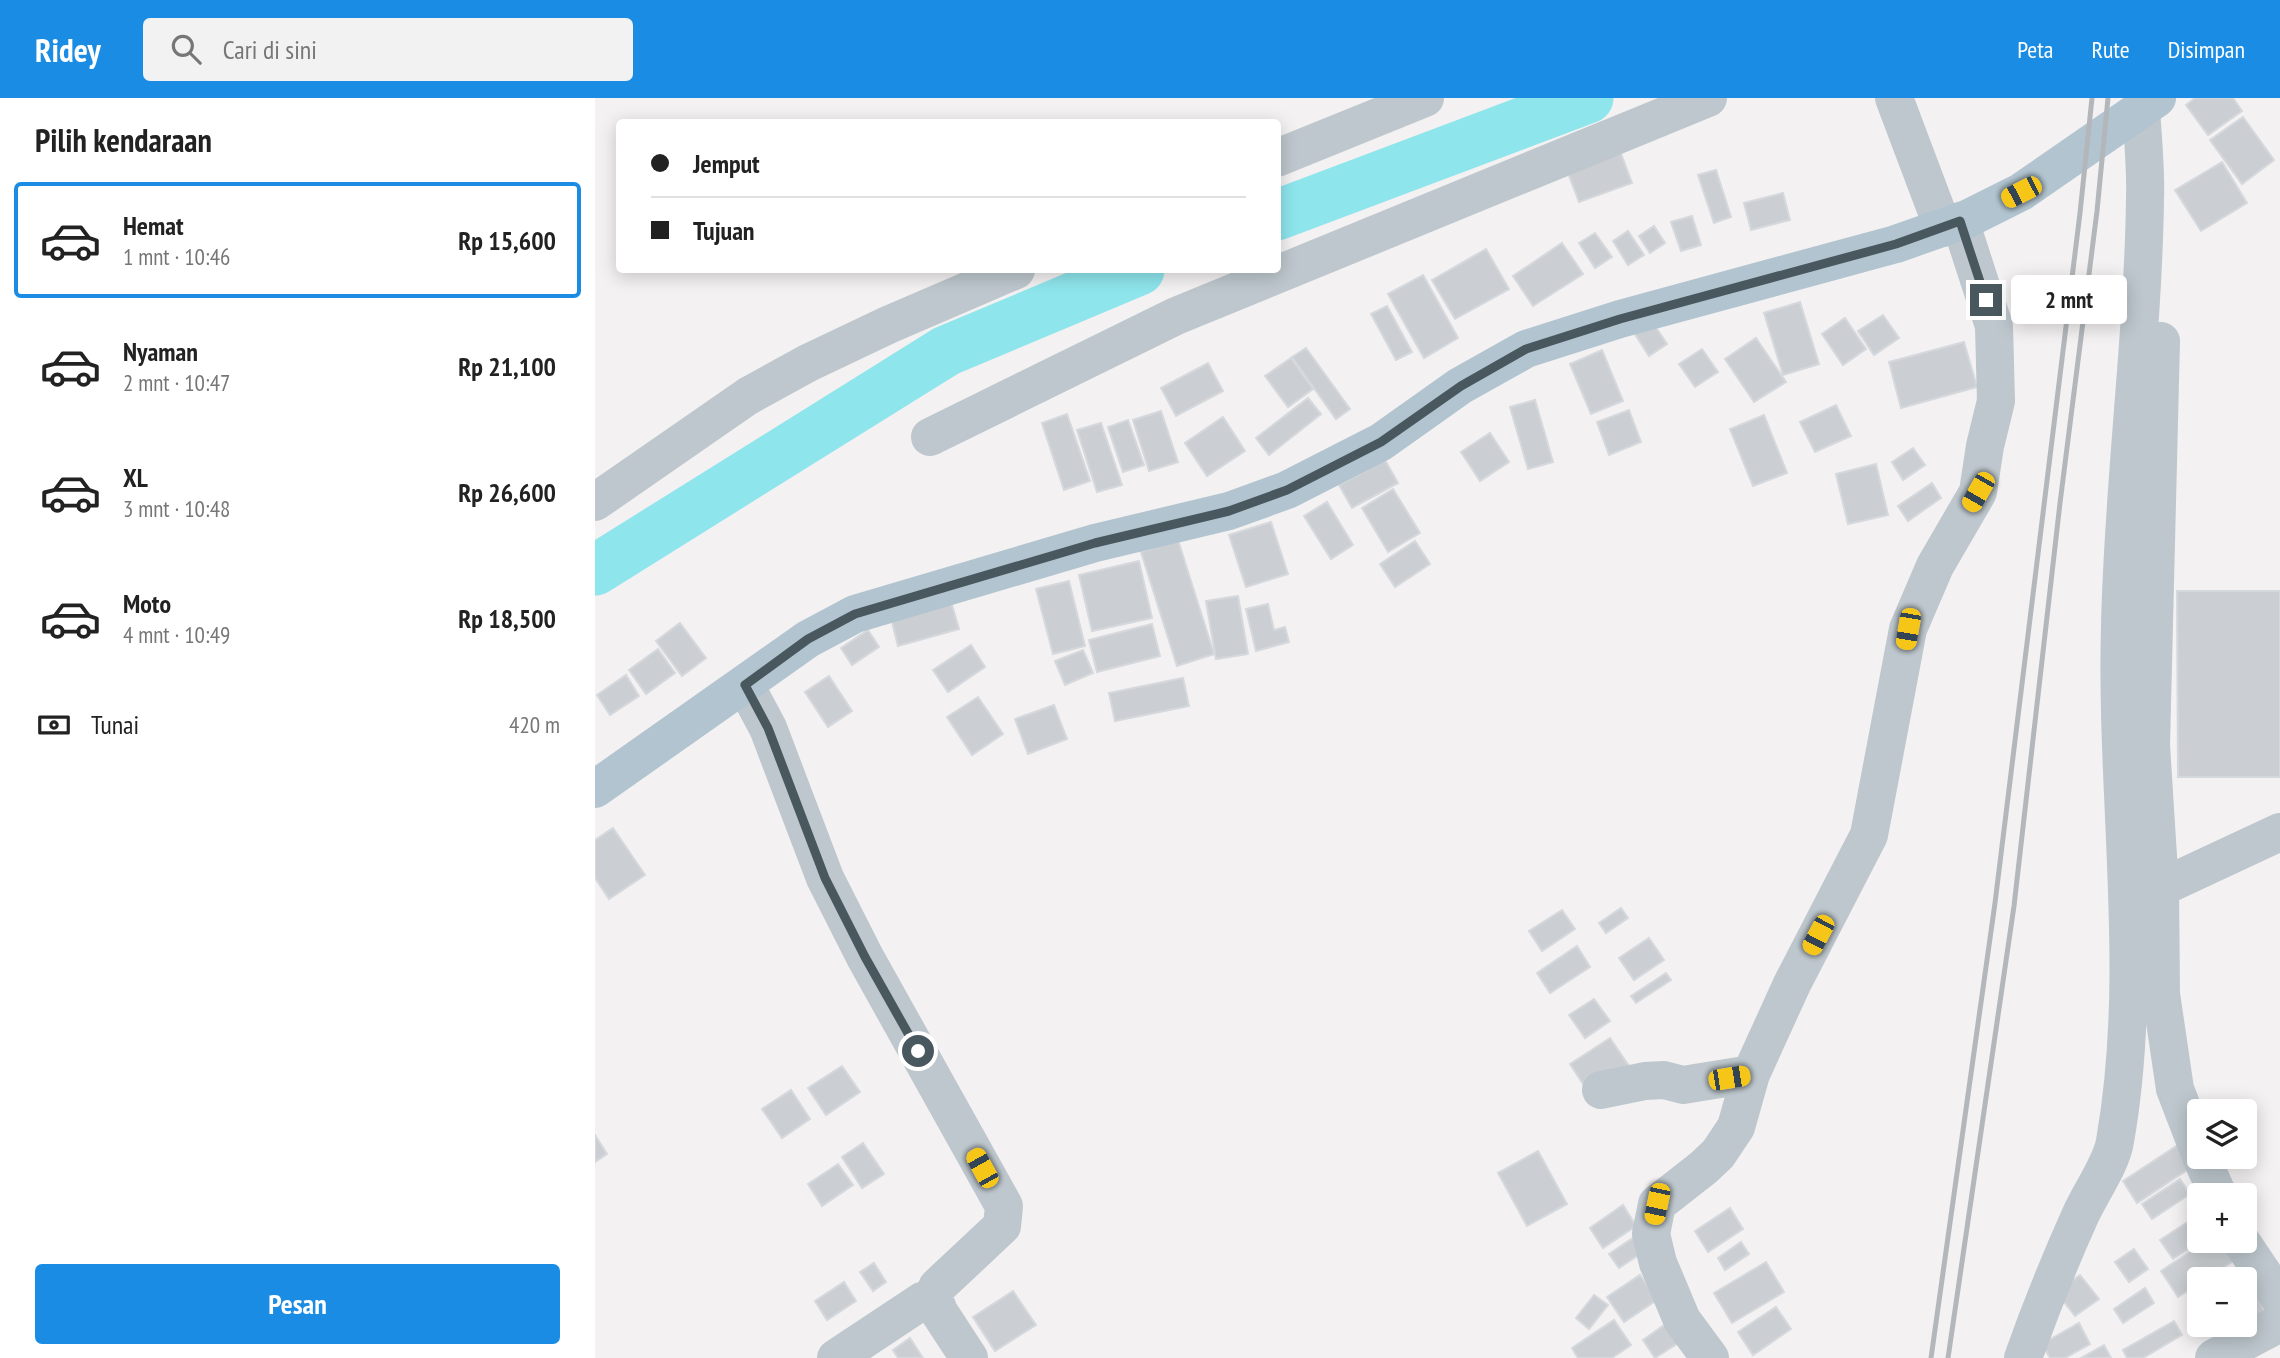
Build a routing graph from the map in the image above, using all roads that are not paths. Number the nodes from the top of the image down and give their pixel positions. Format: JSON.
{"nodes":[{"id":1,"x":1425,"y":98,"type":"edge"},
{"id":2,"x":1708,"y":98,"type":"edge"},
{"id":3,"x":1894,"y":98,"type":"edge"},
{"id":4,"x":2152,"y":102,"type":"edge"},
{"id":5,"x":1281,"y":156,"type":"edge"},
{"id":6,"x":1952,"y":225,"type":"junction"},
{"id":7,"x":1009,"y":273,"type":"edge"},
{"id":8,"x":1280,"y":273,"type":"edge"},
{"id":9,"x":1281,"y":273,"type":"edge"},
{"id":10,"x":930,"y":437,"type":"dead end"},
{"id":11,"x":595,"y":502,"type":"edge"},
{"id":12,"x":745,"y":685,"type":"junction"},
{"id":13,"x":595,"y":789,"type":"edge"},
{"id":14,"x":2280,"y":832,"type":"edge"},
{"id":15,"x":2160,"y":888,"type":"junction"},
{"id":16,"x":1751,"y":1074,"type":"junction"},
{"id":17,"x":1601,"y":1090,"type":"dead end"},
{"id":18,"x":2187,"y":1121,"type":"edge"},
{"id":19,"x":2249,"y":1253,"type":"edge"},
{"id":20,"x":934,"y":1298,"type":"junction"},
{"id":21,"x":2280,"y":1299,"type":"edge"},
{"id":22,"x":2280,"y":1323,"type":"edge"},
{"id":23,"x":836,"y":1358,"type":"edge"},
{"id":24,"x":969,"y":1358,"type":"edge"},
{"id":25,"x":1710,"y":1358,"type":"edge"},
{"id":26,"x":2022,"y":1358,"type":"edge"},
{"id":27,"x":2214,"y":1358,"type":"edge"}],
"edges":[{"from":1,"to":5,"type":"street"},
{"from":2,"to":9,"type":"street"},
{"from":3,"to":6,"type":"street"},
{"from":4,"to":6,"type":"main road"},
{"from":4,"to":15,"type":"street"},
{"from":4,"to":26,"type":"street"},
{"from":6,"to":12,"type":"main road"},
{"from":6,"to":16,"type":"street"},
{"from":7,"to":11,"type":"street"},
{"from":8,"to":10,"type":"street"},
{"from":12,"to":13,"type":"main road"},
{"from":12,"to":20,"type":"street"},
{"from":14,"to":15,"type":"street"},
{"from":15,"to":18,"type":"street"},
{"from":16,"to":17,"type":"street"},
{"from":16,"to":25,"type":"street"},
{"from":19,"to":21,"type":"street"},
{"from":20,"to":23,"type":"street"},
{"from":20,"to":24,"type":"street"},
{"from":22,"to":27,"type":"street"}]}
